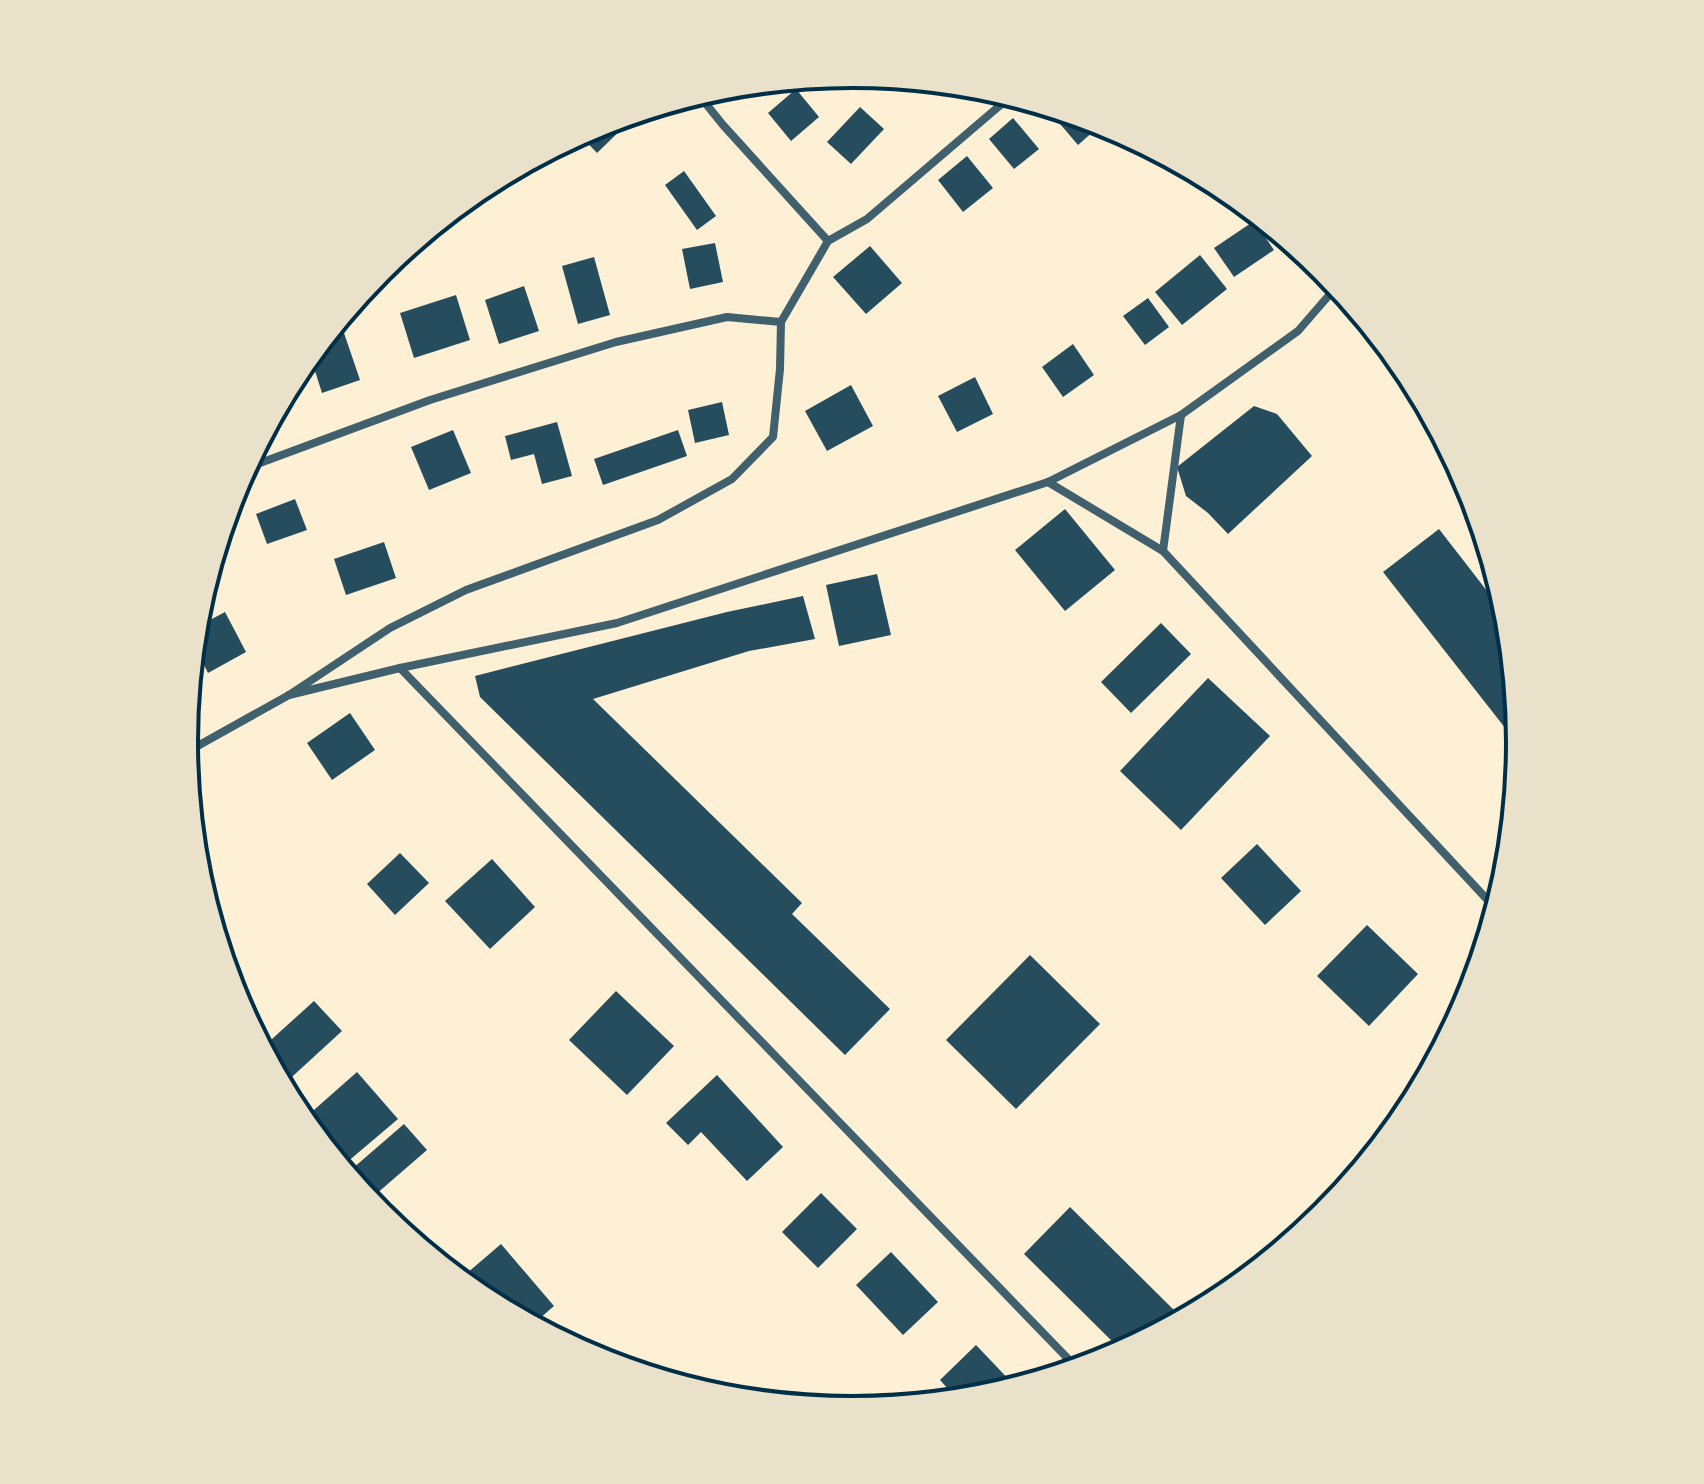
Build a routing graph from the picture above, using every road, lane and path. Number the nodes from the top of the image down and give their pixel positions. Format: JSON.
{"nodes":[{"id":1,"x":707,"y":105,"type":"edge"},
{"id":2,"x":1000,"y":105,"type":"edge"},
{"id":3,"x":828,"y":241,"type":"junction"},
{"id":4,"x":1329,"y":295,"type":"edge"},
{"id":5,"x":781,"y":322,"type":"junction"},
{"id":6,"x":1181,"y":415,"type":"junction"},
{"id":7,"x":261,"y":463,"type":"edge"},
{"id":8,"x":1048,"y":482,"type":"junction"},
{"id":9,"x":1163,"y":551,"type":"junction"},
{"id":10,"x":400,"y":668,"type":"junction"},
{"id":11,"x":289,"y":695,"type":"junction"},
{"id":12,"x":198,"y":746,"type":"edge"},
{"id":13,"x":1487,"y":899,"type":"edge"},
{"id":14,"x":1068,"y":1359,"type":"edge"}],
"edges":[{"from":1,"to":3,"type":"street"},
{"from":2,"to":3,"type":"street"},
{"from":3,"to":5,"type":"street"},
{"from":4,"to":6,"type":"street"},
{"from":5,"to":7,"type":"street"},
{"from":5,"to":11,"type":"street"},
{"from":6,"to":8,"type":"street"},
{"from":6,"to":9,"type":"street"},
{"from":8,"to":9,"type":"street"},
{"from":8,"to":10,"type":"street"},
{"from":9,"to":13,"type":"street"},
{"from":10,"to":11,"type":"street"},
{"from":10,"to":14,"type":"street"},
{"from":11,"to":12,"type":"street"}]}
